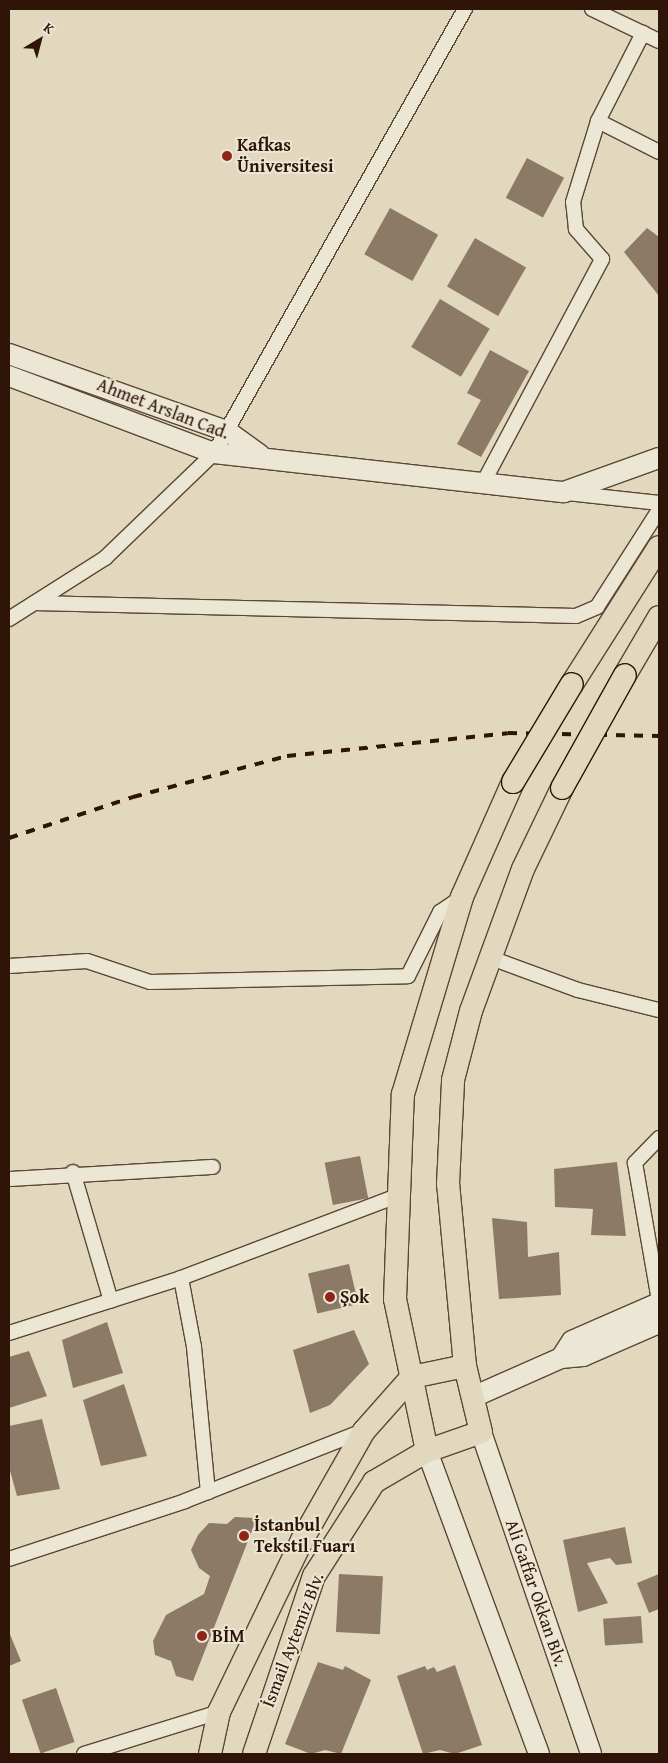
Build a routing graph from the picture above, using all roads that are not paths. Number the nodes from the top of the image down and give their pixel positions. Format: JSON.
{"nodes":[{"id":1,"x":465,"y":9,"type":"edge"},
{"id":2,"x":592,"y":9,"type":"edge"},
{"id":3,"x":643,"y":33,"type":"junction"},
{"id":4,"x":659,"y":41,"type":"edge"},
{"id":5,"x":598,"y":121,"type":"junction"},
{"id":6,"x":659,"y":152,"type":"edge"},
{"id":7,"x":9,"y":354,"type":"edge"},
{"id":8,"x":9,"y":376,"type":"edge"},
{"id":9,"x":226,"y":431,"type":"junction"},
{"id":10,"x":214,"y":453,"type":"junction"},
{"id":11,"x":260,"y":455,"type":"junction"},
{"id":12,"x":659,"y":458,"type":"edge"},
{"id":13,"x":482,"y":485,"type":"junction"},
{"id":14,"x":564,"y":492,"type":"junction"},
{"id":15,"x":659,"y":503,"type":"edge"},
{"id":16,"x":659,"y":510,"type":"edge"},
{"id":17,"x":659,"y":547,"type":"edge"},
{"id":18,"x":34,"y":603,"type":"junction"},
{"id":19,"x":659,"y":617,"type":"edge"},
{"id":20,"x":9,"y":619,"type":"edge"},
{"id":21,"x":462,"y":897,"type":"junction"},
{"id":22,"x":490,"y":958,"type":"junction"},
{"id":23,"x":9,"y":966,"type":"edge"},
{"id":24,"x":659,"y":1010,"type":"edge"},
{"id":25,"x":659,"y":1138,"type":"edge"},
{"id":26,"x":213,"y":1167,"type":"dead end"},
{"id":27,"x":73,"y":1172,"type":"junction"},
{"id":28,"x":9,"y":1179,"type":"edge"},
{"id":29,"x":397,"y":1196,"type":"junction"},
{"id":30,"x":181,"y":1278,"type":"junction"},
{"id":31,"x":110,"y":1301,"type":"junction"},
{"id":32,"x":659,"y":1301,"type":"edge"},
{"id":33,"x":659,"y":1323,"type":"edge"},
{"id":34,"x":9,"y":1333,"type":"edge"},
{"id":35,"x":561,"y":1358,"type":"junction"},
{"id":36,"x":465,"y":1366,"type":"junction"},
{"id":37,"x":412,"y":1377,"type":"junction"},
{"id":38,"x":472,"y":1397,"type":"junction"},
{"id":39,"x":364,"y":1431,"type":"junction"},
{"id":40,"x":481,"y":1432,"type":"junction"},
{"id":41,"x":428,"y":1451,"type":"junction"},
{"id":42,"x":208,"y":1492,"type":"junction"},
{"id":43,"x":9,"y":1559,"type":"edge"},
{"id":44,"x":219,"y":1712,"type":"junction"},
{"id":45,"x":84,"y":1754,"type":"edge"},
{"id":46,"x":210,"y":1754,"type":"edge"},
{"id":47,"x":254,"y":1754,"type":"edge"},
{"id":48,"x":538,"y":1754,"type":"edge"},
{"id":49,"x":591,"y":1754,"type":"edge"}],
"edges":[{"from":1,"to":9,"type":"street"},
{"from":2,"to":3,"type":"street"},
{"from":3,"to":4,"type":"street"},
{"from":3,"to":5,"type":"street"},
{"from":5,"to":6,"type":"street"},
{"from":5,"to":13,"type":"street"},
{"from":7,"to":9,"type":"street","name":"Ahmet Arslan Cad."},
{"from":8,"to":10,"type":"street","name":"Ahmet Arslan Cad."},
{"from":9,"to":10,"type":"street"},
{"from":9,"to":11,"type":"street","name":"Ahmet Arslan Cad."},
{"from":10,"to":11,"type":"street","name":"Ahmet Arslan Cad."},
{"from":10,"to":18,"type":"street"},
{"from":11,"to":13,"type":"street"},
{"from":12,"to":14,"type":"street"},
{"from":13,"to":14,"type":"street"},
{"from":14,"to":15,"type":"street"},
{"from":16,"to":18,"type":"street"},
{"from":17,"to":21,"type":"main road","bridge":true},
{"from":18,"to":20,"type":"street"},
{"from":19,"to":22,"type":"main road","bridge":true},
{"from":21,"to":23,"type":"street"},
{"from":21,"to":29,"type":"main road"},
{"from":22,"to":24,"type":"street"},
{"from":22,"to":36,"type":"main road"},
{"from":25,"to":32,"type":"street"},
{"from":26,"to":27,"type":"street"},
{"from":27,"to":28,"type":"street"},
{"from":27,"to":31,"type":"street"},
{"from":29,"to":30,"type":"street"},
{"from":29,"to":37,"type":"main road"},
{"from":30,"to":31,"type":"street"},
{"from":30,"to":42,"type":"street"},
{"from":31,"to":34,"type":"street"},
{"from":32,"to":35,"type":"street"},
{"from":33,"to":35,"type":"street"},
{"from":35,"to":38,"type":"street"},
{"from":36,"to":37,"type":"main road"},
{"from":36,"to":38,"type":"main road"},
{"from":37,"to":39,"type":"main road","name":"İsmail Aytemiz Blv."},
{"from":37,"to":41,"type":"main road"},
{"from":38,"to":40,"type":"main road"},
{"from":39,"to":42,"type":"street"},
{"from":39,"to":44,"type":"main road","name":"İsmail Aytemiz Blv."},
{"from":40,"to":41,"type":"main road","name":"İsmail Aytemiz Blv."},
{"from":40,"to":49,"type":"street","name":"Ali Gaffar Okkan Blv."},
{"from":41,"to":47,"type":"main road","name":"İsmail Aytemiz Blv."},
{"from":41,"to":48,"type":"street"},
{"from":42,"to":43,"type":"street"},
{"from":44,"to":45,"type":"street"},
{"from":44,"to":46,"type":"main road","name":"İsmail Aytemiz Blv."}]}
